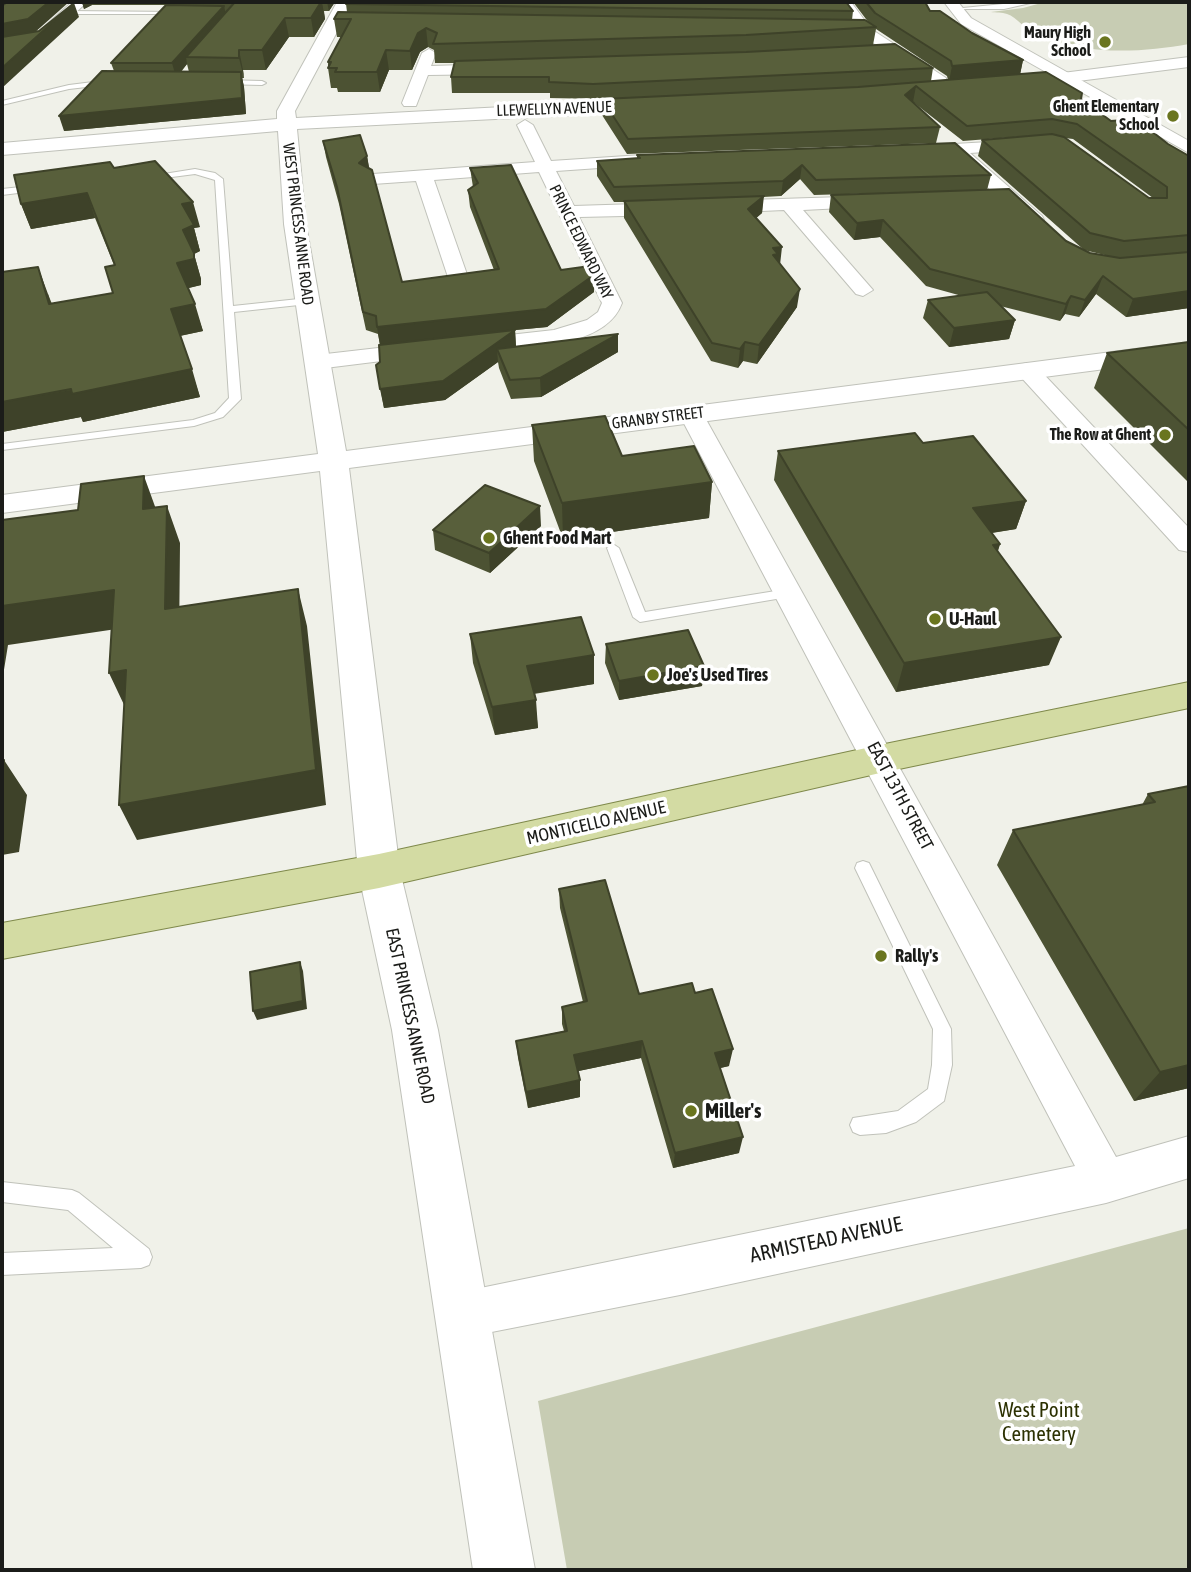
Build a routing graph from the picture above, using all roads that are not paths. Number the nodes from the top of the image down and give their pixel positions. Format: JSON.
{"nodes":[{"id":1,"x":80,"y":2,"type":"edge"},
{"id":2,"x":844,"y":2,"type":"edge"},
{"id":3,"x":1032,"y":2,"type":"edge"},
{"id":4,"x":954,"y":5,"type":"edge"},
{"id":5,"x":68,"y":12,"type":"junction"},
{"id":6,"x":186,"y":14,"type":"edge"},
{"id":7,"x":339,"y":17,"type":"edge"},
{"id":8,"x":845,"y":32,"type":"edge"},
{"id":9,"x":866,"y":32,"type":"junction"},
{"id":10,"x":434,"y":37,"type":"edge"},
{"id":11,"x":2,"y":46,"type":"edge"},
{"id":12,"x":894,"y":52,"type":"junction"},
{"id":13,"x":869,"y":54,"type":"edge"},
{"id":14,"x":1189,"y":62,"type":"edge"},
{"id":15,"x":512,"y":68,"type":"edge"},
{"id":16,"x":422,"y":71,"type":"junction"},
{"id":17,"x":1066,"y":78,"type":"junction"},
{"id":18,"x":117,"y":81,"type":"edge"},
{"id":19,"x":206,"y":82,"type":"edge"},
{"id":20,"x":262,"y":83,"type":"dead end"},
{"id":21,"x":948,"y":85,"type":"joint"},
{"id":22,"x":991,"y":87,"type":"edge"},
{"id":23,"x":1120,"y":91,"type":"dead end"},
{"id":24,"x":919,"y":93,"type":"edge"},
{"id":25,"x":1095,"y":94,"type":"junction"},
{"id":26,"x":1003,"y":102,"type":"edge"},
{"id":27,"x":2,"y":103,"type":"edge"},
{"id":28,"x":410,"y":103,"type":"dead end"},
{"id":29,"x":677,"y":104,"type":"edge"},
{"id":30,"x":664,"y":119,"type":"edge"},
{"id":31,"x":525,"y":125,"type":"junction"},
{"id":32,"x":287,"y":132,"type":"junction"},
{"id":33,"x":939,"y":134,"type":"edge"},
{"id":34,"x":1036,"y":143,"type":"edge"},
{"id":35,"x":1189,"y":148,"type":"edge"},
{"id":36,"x":2,"y":149,"type":"edge"},
{"id":37,"x":957,"y":150,"type":"junction"},
{"id":38,"x":908,"y":152,"type":"edge"},
{"id":39,"x":658,"y":160,"type":"edge"},
{"id":40,"x":71,"y":163,"type":"dead end"},
{"id":41,"x":533,"y":166,"type":"junction"},
{"id":42,"x":423,"y":175,"type":"junction"},
{"id":43,"x":137,"y":178,"type":"edge"},
{"id":44,"x":373,"y":178,"type":"edge"},
{"id":45,"x":51,"y":187,"type":"edge"},
{"id":46,"x":2,"y":192,"type":"edge"},
{"id":47,"x":1011,"y":197,"type":"junction"},
{"id":48,"x":976,"y":198,"type":"edge"},
{"id":49,"x":895,"y":201,"type":"edge"},
{"id":50,"x":788,"y":204,"type":"junction"},
{"id":51,"x":568,"y":212,"type":"junction"},
{"id":52,"x":1050,"y":234,"type":"edge"},
{"id":53,"x":460,"y":283,"type":"edge"},
{"id":54,"x":863,"y":290,"type":"dead end"},
{"id":55,"x":308,"y":301,"type":"junction"},
{"id":56,"x":229,"y":309,"type":"junction"},
{"id":57,"x":1189,"y":349,"type":"edge"},
{"id":58,"x":317,"y":362,"type":"junction"},
{"id":59,"x":1027,"y":370,"type":"junction"},
{"id":60,"x":691,"y":414,"type":"junction"},
{"id":61,"x":2,"y":447,"type":"edge"},
{"id":62,"x":331,"y":460,"type":"junction"},
{"id":63,"x":2,"y":504,"type":"edge"},
{"id":64,"x":1189,"y":544,"type":"edge"},
{"id":65,"x":612,"y":548,"type":"dead end"},
{"id":66,"x":788,"y":593,"type":"junction"},
{"id":67,"x":1189,"y":695,"type":"edge"},
{"id":68,"x":880,"y":759,"type":"junction"},
{"id":69,"x":863,"y":868,"type":"dead end"},
{"id":70,"x":379,"y":871,"type":"junction"},
{"id":71,"x":2,"y":941,"type":"edge"},
{"id":72,"x":860,"y":1125,"type":"dead end"},
{"id":73,"x":1189,"y":1157,"type":"edge"},
{"id":74,"x":1105,"y":1181,"type":"junction"},
{"id":75,"x":2,"y":1192,"type":"edge"},
{"id":76,"x":2,"y":1264,"type":"edge"},
{"id":77,"x":461,"y":1315,"type":"junction"},
{"id":78,"x":504,"y":1570,"type":"edge"}],
"edges":[{"from":1,"to":5,"type":"street"},
{"from":2,"to":9,"type":"street"},
{"from":3,"to":4,"type":"lane"},
{"from":4,"to":17,"type":"street"},
{"from":5,"to":6,"type":"lane"},
{"from":5,"to":11,"type":"street"},
{"from":7,"to":32,"type":"street","name":"WEST PRINCESS ANNE ROAD"},
{"from":8,"to":9,"type":"street"},
{"from":9,"to":12,"type":"street"},
{"from":10,"to":16,"type":"street"},
{"from":12,"to":13,"type":"street"},
{"from":12,"to":21,"type":"street"},
{"from":14,"to":17,"type":"street"},
{"from":15,"to":16,"type":"street"},
{"from":16,"to":28,"type":"street"},
{"from":17,"to":22,"type":"street"},
{"from":17,"to":25,"type":"street"},
{"from":18,"to":27,"type":"lane"},
{"from":19,"to":20,"type":"lane"},
{"from":21,"to":24,"type":"street"},
{"from":23,"to":25,"type":"street"},
{"from":25,"to":26,"type":"street"},
{"from":25,"to":35,"type":"street"},
{"from":29,"to":32,"type":"street","name":"LLEWELLYN AVENUE"},
{"from":30,"to":31,"type":"street","name":"LLEWELLYN AVENUE"},
{"from":31,"to":32,"type":"street","name":"LLEWELLYN AVENUE"},
{"from":31,"to":41,"type":"street","name":"PRINCE EDWARD WAY"},
{"from":32,"to":36,"type":"street","name":"LLEWELLYN AVENUE"},
{"from":32,"to":40,"type":"street","name":"LLEWELLYN AVENUE"},
{"from":32,"to":55,"type":"street","name":"WEST PRINCESS ANNE ROAD"},
{"from":33,"to":37,"type":"street"},
{"from":34,"to":37,"type":"street"},
{"from":37,"to":38,"type":"street"},
{"from":37,"to":47,"type":"street"},
{"from":39,"to":41,"type":"street"},
{"from":41,"to":42,"type":"street"},
{"from":41,"to":51,"type":"street","name":"PRINCE EDWARD WAY"},
{"from":42,"to":44,"type":"street"},
{"from":42,"to":53,"type":"street"},
{"from":43,"to":56,"type":"lane"},
{"from":45,"to":46,"type":"lane"},
{"from":47,"to":48,"type":"street"},
{"from":47,"to":52,"type":"street"},
{"from":49,"to":50,"type":"street"},
{"from":50,"to":51,"type":"street"},
{"from":50,"to":54,"type":"street"},
{"from":51,"to":58,"type":"street","name":"PRINCE EDWARD WAY"},
{"from":55,"to":56,"type":"lane"},
{"from":55,"to":58,"type":"street","name":"WEST PRINCESS ANNE ROAD"},
{"from":56,"to":61,"type":"lane"},
{"from":57,"to":59,"type":"street","name":"GRANBY STREET"},
{"from":58,"to":62,"type":"street","name":"WEST PRINCESS ANNE ROAD"},
{"from":59,"to":60,"type":"street","name":"GRANBY STREET"},
{"from":59,"to":64,"type":"street"},
{"from":60,"to":62,"type":"street","name":"GRANBY STREET"},
{"from":60,"to":66,"type":"street","name":"EAST 13TH STREET"},
{"from":62,"to":63,"type":"street","name":"GRANBY STREET"},
{"from":62,"to":70,"type":"street","name":"EAST PRINCESS ANNE ROAD"},
{"from":65,"to":66,"type":"lane"},
{"from":66,"to":68,"type":"street","name":"EAST 13TH STREET"},
{"from":67,"to":68,"type":"main road","name":"MONTICELLO AVENUE"},
{"from":68,"to":70,"type":"main road","name":"MONTICELLO AVENUE"},
{"from":68,"to":74,"type":"street","name":"EAST 13TH STREET"},
{"from":69,"to":72,"type":"lane"},
{"from":70,"to":71,"type":"main road","name":"MONTICELLO AVENUE"},
{"from":70,"to":77,"type":"street","name":"EAST PRINCESS ANNE ROAD"},
{"from":73,"to":74,"type":"street","name":"ARMISTEAD AVENUE"},
{"from":74,"to":77,"type":"street","name":"ARMISTEAD AVENUE"},
{"from":75,"to":76,"type":"lane"},
{"from":77,"to":78,"type":"street","name":"EAST PRINCESS ANNE ROAD"}]}
